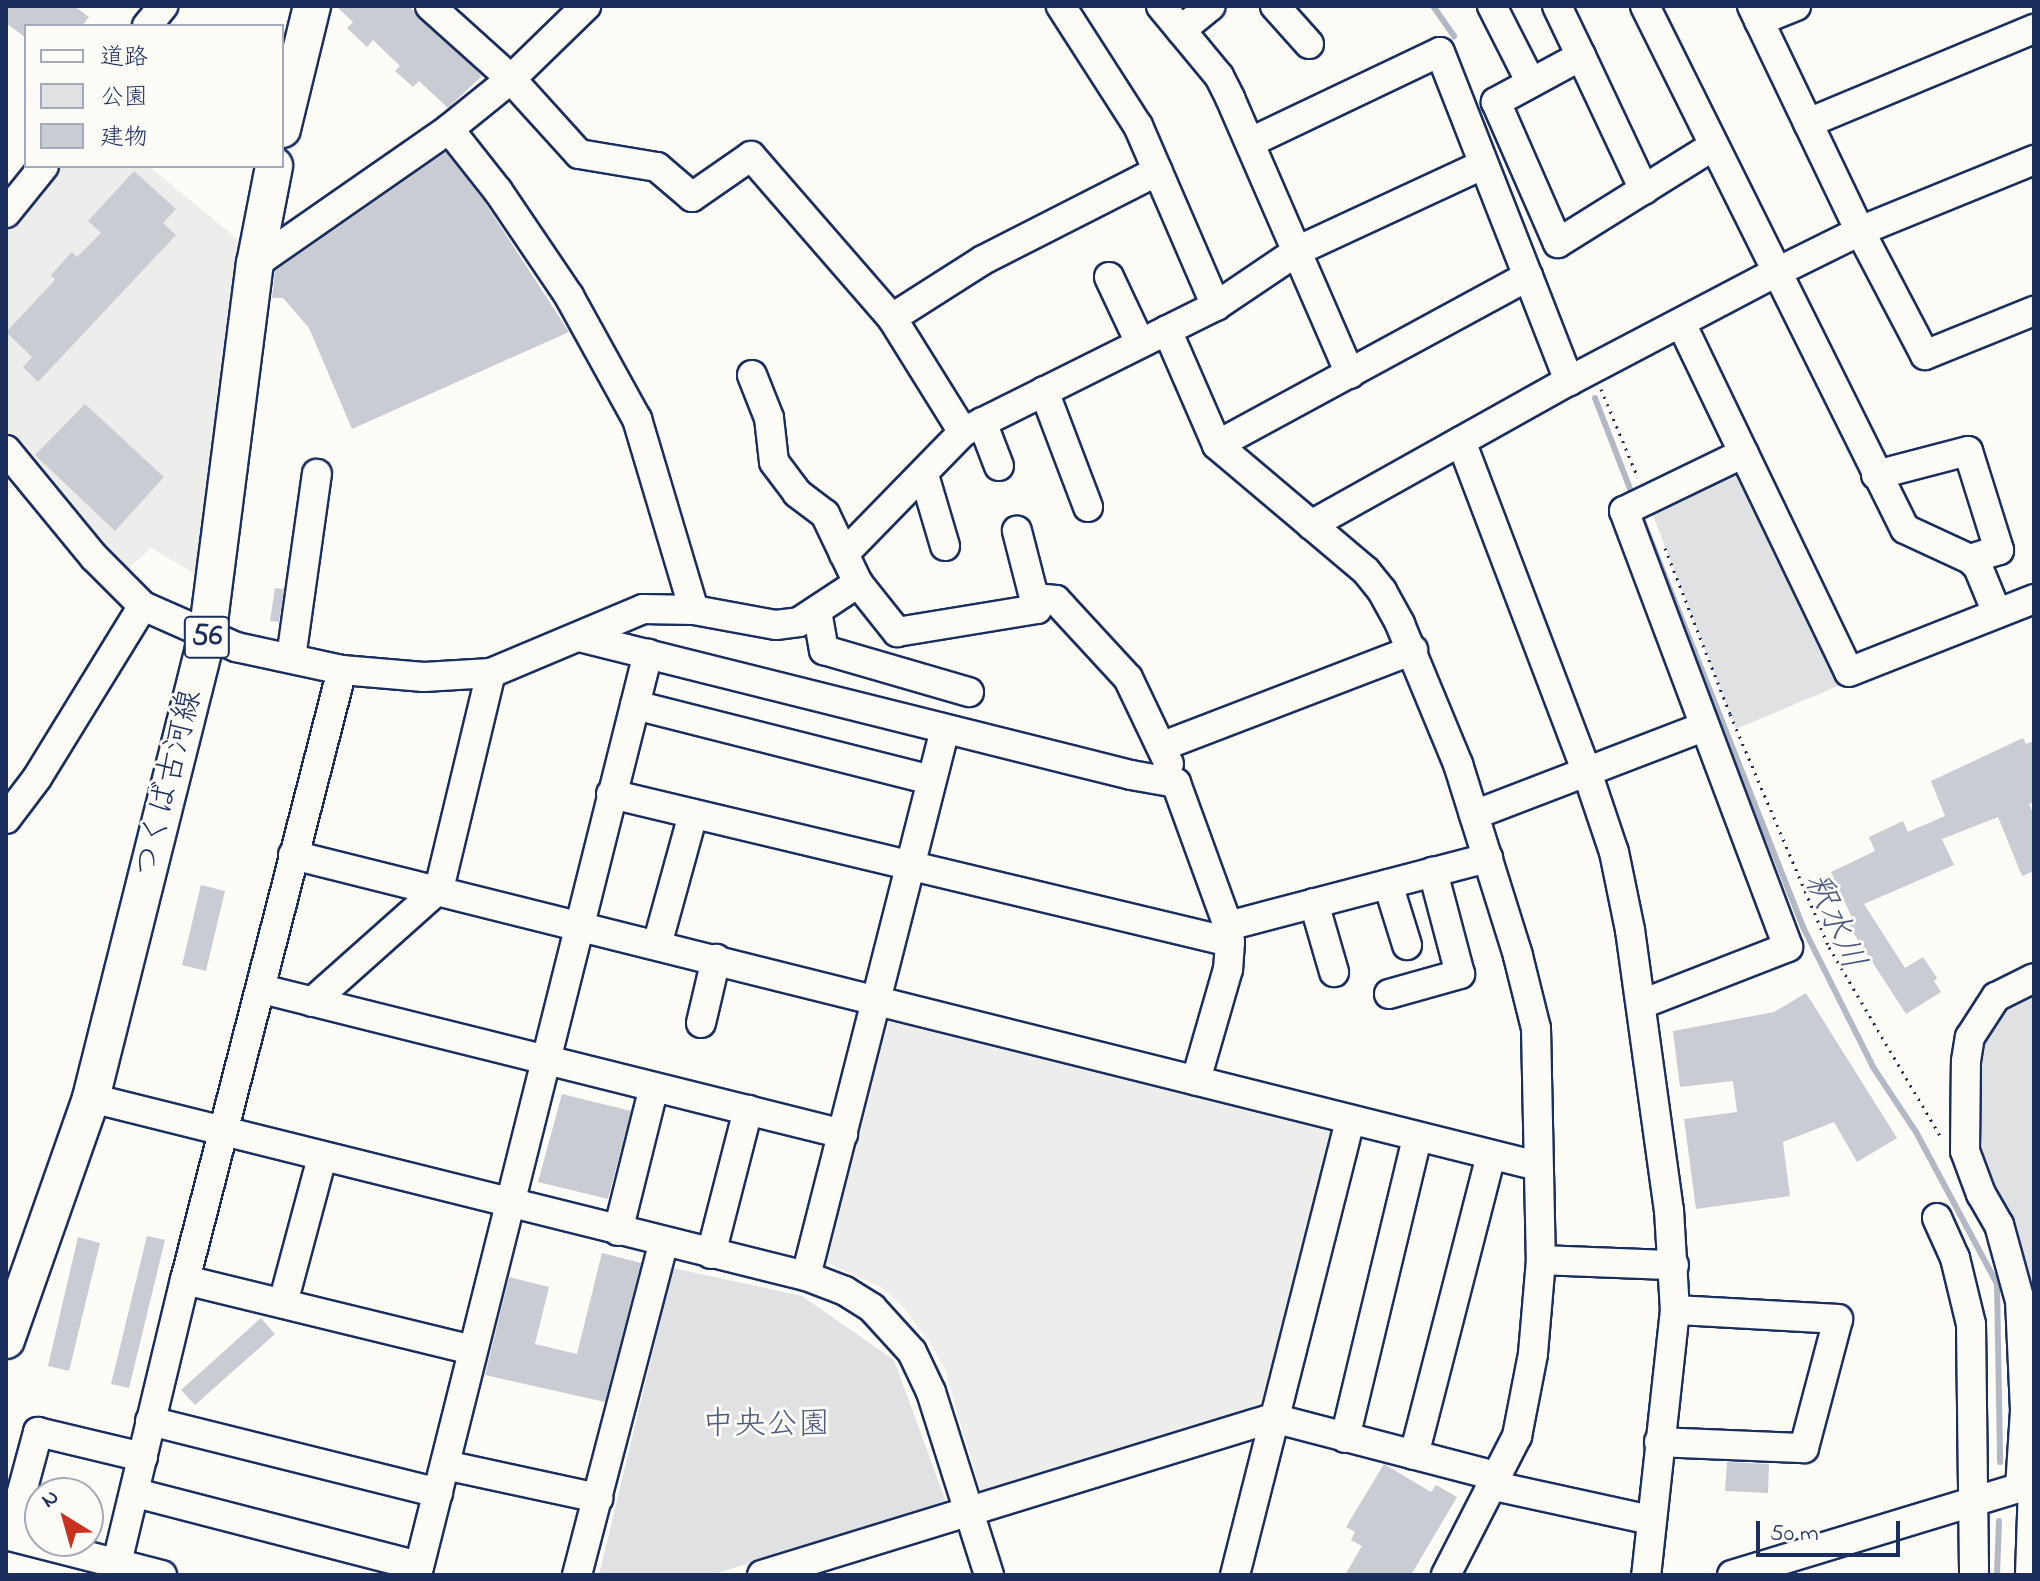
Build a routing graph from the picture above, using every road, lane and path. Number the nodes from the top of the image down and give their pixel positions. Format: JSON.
{"nodes":[{"id":1,"x":163,"y":6,"type":"edge"},
{"id":2,"x":312,"y":6,"type":"edge"},
{"id":3,"x":430,"y":6,"type":"edge"},
{"id":4,"x":586,"y":6,"type":"edge"},
{"id":5,"x":1061,"y":6,"type":"edge"},
{"id":6,"x":1161,"y":6,"type":"edge"},
{"id":7,"x":1211,"y":6,"type":"edge"},
{"id":8,"x":1275,"y":6,"type":"edge"},
{"id":9,"x":1492,"y":6,"type":"edge"},
{"id":10,"x":1557,"y":6,"type":"edge"},
{"id":11,"x":1645,"y":6,"type":"edge"},
{"id":12,"x":1796,"y":6,"type":"edge"},
{"id":13,"x":2025,"y":6,"type":"edge"},
{"id":14,"x":1755,"y":13,"type":"edge"},
{"id":15,"x":149,"y":24,"type":"edge"},
{"id":16,"x":2034,"y":28,"type":"edge"},
{"id":17,"x":1181,"y":30,"type":"junction"},
{"id":18,"x":1309,"y":44,"type":"dead end"},
{"id":19,"x":1581,"y":56,"type":"junction"},
{"id":20,"x":511,"y":79,"type":"junction"},
{"id":21,"x":1531,"y":83,"type":"junction"},
{"id":22,"x":284,"y":121,"type":"edge"},
{"id":23,"x":1808,"y":123,"type":"junction"},
{"id":24,"x":449,"y":129,"type":"junction"},
{"id":25,"x":1251,"y":142,"type":"junction"},
{"id":26,"x":1713,"y":146,"type":"junction"},
{"id":27,"x":2034,"y":160,"type":"edge"},
{"id":28,"x":1482,"y":165,"type":"junction"},
{"id":29,"x":42,"y":168,"type":"edge"},
{"id":30,"x":274,"y":168,"type":"edge"},
{"id":31,"x":1158,"y":171,"type":"junction"},
{"id":32,"x":1644,"y":190,"type":"junction"},
{"id":33,"x":6,"y":213,"type":"edge"},
{"id":34,"x":1860,"y":231,"type":"junction"},
{"id":35,"x":1299,"y":250,"type":"junction"},
{"id":36,"x":255,"y":264,"type":"junction"},
{"id":37,"x":1775,"y":273,"type":"junction"},
{"id":38,"x":1528,"y":276,"type":"junction"},
{"id":39,"x":1109,"y":277,"type":"dead end"},
{"id":40,"x":1216,"y":306,"type":"junction"},
{"id":41,"x":892,"y":318,"type":"junction"},
{"id":42,"x":2032,"y":319,"type":"edge"},
{"id":43,"x":1681,"y":323,"type":"junction"},
{"id":44,"x":1167,"y":330,"type":"junction"},
{"id":45,"x":1140,"y":343,"type":"junction"},
{"id":46,"x":1350,"y":374,"type":"junction"},
{"id":47,"x":752,"y":375,"type":"dead end"},
{"id":48,"x":1596,"y":376,"type":"dead end"},
{"id":49,"x":1569,"y":381,"type":"junction"},
{"id":50,"x":1044,"y":391,"type":"junction"},
{"id":51,"x":973,"y":427,"type":"junction"},
{"id":52,"x":1461,"y":441,"type":"junction"},
{"id":53,"x":1217,"y":445,"type":"junction"},
{"id":54,"x":6,"y":450,"type":"edge"},
{"id":55,"x":1744,"y":453,"type":"junction"},
{"id":56,"x":999,"y":466,"type":"dead end"},
{"id":57,"x":317,"y":474,"type":"dead end"},
{"id":58,"x":924,"y":475,"type":"junction"},
{"id":59,"x":1876,"y":475,"type":"junction"},
{"id":60,"x":1647,"y":500,"type":"junction"},
{"id":61,"x":1088,"y":507,"type":"dead end"},
{"id":62,"x":1311,"y":525,"type":"junction"},
{"id":63,"x":1017,"y":531,"type":"dead end"},
{"id":64,"x":1663,"y":543,"type":"dead end"},
{"id":65,"x":945,"y":546,"type":"dead end"},
{"id":66,"x":844,"y":554,"type":"junction"},
{"id":67,"x":1970,"y":559,"type":"junction"},
{"id":68,"x":858,"y":583,"type":"junction"},
{"id":69,"x":1034,"y":598,"type":"junction"},
{"id":70,"x":2034,"y":599,"type":"edge"},
{"id":71,"x":143,"y":606,"type":"junction"},
{"id":72,"x":694,"y":610,"type":"junction"},
{"id":73,"x":817,"y":611,"type":"junction"},
{"id":74,"x":1997,"y":613,"type":"junction"},
{"id":75,"x":207,"y":637,"type":"junction"},
{"id":76,"x":579,"y":637,"type":"junction"},
{"id":77,"x":1413,"y":650,"type":"junction"},
{"id":78,"x":648,"y":653,"type":"junction"},
{"id":79,"x":291,"y":658,"type":"junction"},
{"id":80,"x":342,"y":670,"type":"junction"},
{"id":81,"x":491,"y":673,"type":"junction"},
{"id":82,"x":969,"y":692,"type":"dead end"},
{"id":83,"x":635,"y":705,"type":"junction"},
{"id":84,"x":1703,"y":727,"type":"junction"},
{"id":85,"x":945,"y":729,"type":"junction"},
{"id":86,"x":1163,"y":746,"type":"junction"},
{"id":87,"x":1587,"y":772,"type":"junction"},
{"id":88,"x":931,"y":780,"type":"junction"},
{"id":89,"x":1176,"y":783,"type":"junction"},
{"id":90,"x":611,"y":794,"type":"junction"},
{"id":91,"x":693,"y":814,"type":"junction"},
{"id":92,"x":1474,"y":815,"type":"junction"},
{"id":93,"x":6,"y":819,"type":"edge"},
{"id":94,"x":293,"y":855,"type":"junction"},
{"id":95,"x":1488,"y":858,"type":"junction"},
{"id":96,"x":911,"y":868,"type":"junction"},
{"id":97,"x":1433,"y":872,"type":"junction"},
{"id":98,"x":1388,"y":884,"type":"junction"},
{"id":99,"x":439,"y":889,"type":"junction"},
{"id":100,"x":1314,"y":903,"type":"junction"},
{"id":101,"x":579,"y":926,"type":"junction"},
{"id":102,"x":1229,"y":934,"type":"junction"},
{"id":103,"x":657,"y":945,"type":"junction"},
{"id":104,"x":1407,"y":945,"type":"dead end"},
{"id":105,"x":716,"y":959,"type":"junction"},
{"id":106,"x":1334,"y":972,"type":"dead end"},
{"id":107,"x":2034,"y":978,"type":"edge"},
{"id":108,"x":262,"y":989,"type":"junction"},
{"id":109,"x":1389,"y":994,"type":"dead end"},
{"id":110,"x":312,"y":1002,"type":"junction"},
{"id":111,"x":877,"y":1003,"type":"junction"},
{"id":112,"x":1642,"y":1004,"type":"junction"},
{"id":113,"x":701,"y":1023,"type":"dead end"},
{"id":114,"x":548,"y":1060,"type":"junction"},
{"id":115,"x":1196,"y":1080,"type":"junction"},
{"id":116,"x":654,"y":1087,"type":"junction"},
{"id":117,"x":91,"y":1098,"type":"junction"},
{"id":118,"x":748,"y":1110,"type":"junction"},
{"id":119,"x":1350,"y":1120,"type":"junction"},
{"id":120,"x":223,"y":1132,"type":"junction"},
{"id":121,"x":843,"y":1134,"type":"junction"},
{"id":122,"x":1417,"y":1137,"type":"junction"},
{"id":123,"x":1965,"y":1151,"type":"junction"},
{"id":124,"x":1491,"y":1155,"type":"junction"},
{"id":125,"x":322,"y":1157,"type":"junction"},
{"id":126,"x":1538,"y":1166,"type":"junction"},
{"id":127,"x":509,"y":1203,"type":"junction"},
{"id":128,"x":1937,"y":1218,"type":"dead end"},
{"id":129,"x":618,"y":1231,"type":"junction"},
{"id":130,"x":664,"y":1242,"type":"junction"},
{"id":131,"x":711,"y":1254,"type":"junction"},
{"id":132,"x":1541,"y":1260,"type":"junction"},
{"id":133,"x":1674,"y":1265,"type":"junction"},
{"id":134,"x":806,"y":1276,"type":"junction"},
{"id":135,"x":185,"y":1280,"type":"junction"},
{"id":136,"x":283,"y":1303,"type":"junction"},
{"id":137,"x":1675,"y":1310,"type":"junction"},
{"id":138,"x":6,"y":1340,"type":"edge"},
{"id":139,"x":473,"y":1350,"type":"junction"},
{"id":140,"x":1273,"y":1418,"type":"junction"},
{"id":141,"x":150,"y":1421,"type":"junction"},
{"id":142,"x":1345,"y":1438,"type":"junction"},
{"id":143,"x":1659,"y":1442,"type":"junction"},
{"id":144,"x":1414,"y":1455,"type":"junction"},
{"id":145,"x":143,"y":1457,"type":"junction"},
{"id":146,"x":445,"y":1465,"type":"junction"},
{"id":147,"x":1493,"y":1481,"type":"junction"},
{"id":148,"x":2029,"y":1485,"type":"edge"},
{"id":149,"x":136,"y":1493,"type":"junction"},
{"id":150,"x":438,"y":1493,"type":"junction"},
{"id":151,"x":598,"y":1498,"type":"junction"},
{"id":152,"x":1976,"y":1500,"type":"junction"},
{"id":153,"x":969,"y":1511,"type":"junction"},
{"id":154,"x":1651,"y":1520,"type":"junction"},
{"id":155,"x":8,"y":1535,"type":"edge"},
{"id":156,"x":115,"y":1569,"type":"edge"},
{"id":157,"x":418,"y":1570,"type":"edge"},
{"id":158,"x":1232,"y":1574,"type":"edge"},
{"id":159,"x":162,"y":1575,"type":"edge"},
{"id":160,"x":577,"y":1575,"type":"edge"},
{"id":161,"x":762,"y":1575,"type":"edge"},
{"id":162,"x":989,"y":1575,"type":"edge"},
{"id":163,"x":1446,"y":1575,"type":"edge"},
{"id":164,"x":1646,"y":1575,"type":"edge"},
{"id":165,"x":1732,"y":1575,"type":"edge"},
{"id":166,"x":1974,"y":1575,"type":"edge"},
{"id":167,"x":2030,"y":1575,"type":"edge"}],
"edges":[{"from":1,"to":15,"type":"street"},
{"from":2,"to":22,"type":"main road"},
{"from":3,"to":20,"type":"street"},
{"from":4,"to":20,"type":"street"},
{"from":5,"to":31,"type":"street"},
{"from":6,"to":17,"type":"street"},
{"from":7,"to":17,"type":"street"},
{"from":8,"to":18,"type":"street"},
{"from":9,"to":21,"type":"street"},
{"from":10,"to":19,"type":"street"},
{"from":11,"to":26,"type":"street"},
{"from":12,"to":14,"type":"street"},
{"from":13,"to":16,"type":"street"},
{"from":14,"to":23,"type":"street"},
{"from":16,"to":23,"type":"street"},
{"from":17,"to":25,"type":"street"},
{"from":19,"to":21,"type":"street"},
{"from":19,"to":32,"type":"street"},
{"from":20,"to":24,"type":"street"},
{"from":20,"to":41,"type":"street"},
{"from":21,"to":32,"type":"street"},
{"from":23,"to":34,"type":"street"},
{"from":24,"to":36,"type":"street"},
{"from":24,"to":72,"type":"street"},
{"from":25,"to":28,"type":"street"},
{"from":25,"to":35,"type":"street"},
{"from":26,"to":32,"type":"street"},
{"from":26,"to":37,"type":"street"},
{"from":27,"to":34,"type":"street"},
{"from":28,"to":35,"type":"street"},
{"from":28,"to":38,"type":"street"},
{"from":29,"to":33,"type":"street"},
{"from":30,"to":36,"type":"main road","name":"つくば古河線","number":"56"},
{"from":31,"to":40,"type":"street"},
{"from":31,"to":41,"type":"street"},
{"from":34,"to":37,"type":"street"},
{"from":34,"to":42,"type":"street"},
{"from":35,"to":40,"type":"street"},
{"from":35,"to":46,"type":"street"},
{"from":36,"to":75,"type":"main road","name":"つくば古河線","number":"56"},
{"from":37,"to":43,"type":"street"},
{"from":37,"to":59,"type":"street"},
{"from":38,"to":46,"type":"street"},
{"from":38,"to":49,"type":"street"},
{"from":39,"to":45,"type":"street"},
{"from":40,"to":44,"type":"street"},
{"from":41,"to":51,"type":"street"},
{"from":43,"to":49,"type":"street"},
{"from":43,"to":55,"type":"street"},
{"from":44,"to":45,"type":"street"},
{"from":44,"to":53,"type":"street"},
{"from":45,"to":50,"type":"street"},
{"from":46,"to":53,"type":"street"},
{"from":47,"to":66,"type":"street"},
{"from":48,"to":60,"type":"path"},
{"from":49,"to":52,"type":"street"},
{"from":50,"to":51,"type":"street"},
{"from":50,"to":61,"type":"street"},
{"from":51,"to":56,"type":"street"},
{"from":51,"to":58,"type":"street"},
{"from":52,"to":62,"type":"street"},
{"from":52,"to":87,"type":"street"},
{"from":53,"to":62,"type":"street"},
{"from":54,"to":71,"type":"street"},
{"from":55,"to":60,"type":"street"},
{"from":55,"to":74,"type":"street"},
{"from":57,"to":79,"type":"street"},
{"from":58,"to":65,"type":"street"},
{"from":58,"to":66,"type":"street"},
{"from":59,"to":67,"type":"street"},
{"from":59,"to":67,"type":"street"},
{"from":60,"to":84,"type":"street"},
{"from":62,"to":77,"type":"street"},
{"from":63,"to":69,"type":"street"},
{"from":64,"to":123,"type":"path"},
{"from":66,"to":68,"type":"street"},
{"from":67,"to":74,"type":"street"},
{"from":68,"to":69,"type":"street"},
{"from":68,"to":73,"type":"street"},
{"from":69,"to":86,"type":"street"},
{"from":70,"to":74,"type":"street"},
{"from":71,"to":75,"type":"street"},
{"from":71,"to":93,"type":"street"},
{"from":72,"to":73,"type":"street"},
{"from":72,"to":76,"type":"street"},
{"from":73,"to":82,"type":"street"},
{"from":75,"to":79,"type":"street"},
{"from":75,"to":117,"type":"main road","name":"つくば古河線","number":"56"},
{"from":76,"to":78,"type":"street"},
{"from":76,"to":81,"type":"street"},
{"from":77,"to":86,"type":"street"},
{"from":77,"to":92,"type":"street"},
{"from":78,"to":83,"type":"street"},
{"from":78,"to":85,"type":"street"},
{"from":79,"to":80,"type":"street"},
{"from":80,"to":81,"type":"street"},
{"from":80,"to":94,"type":"street"},
{"from":81,"to":99,"type":"street"},
{"from":83,"to":88,"type":"street"},
{"from":83,"to":90,"type":"street"},
{"from":84,"to":87,"type":"street"},
{"from":84,"to":112,"type":"street"},
{"from":85,"to":88,"type":"street"},
{"from":85,"to":89,"type":"street"},
{"from":86,"to":89,"type":"street"},
{"from":87,"to":92,"type":"street"},
{"from":87,"to":112,"type":"street"},
{"from":88,"to":96,"type":"street"},
{"from":89,"to":102,"type":"street"},
{"from":90,"to":91,"type":"street"},
{"from":90,"to":101,"type":"street"},
{"from":91,"to":96,"type":"street"},
{"from":91,"to":103,"type":"street"},
{"from":92,"to":95,"type":"street"},
{"from":94,"to":99,"type":"street"},
{"from":94,"to":108,"type":"street"},
{"from":95,"to":97,"type":"street"},
{"from":95,"to":126,"type":"street"},
{"from":96,"to":102,"type":"street"},
{"from":96,"to":111,"type":"street"},
{"from":97,"to":98,"type":"street"},
{"from":97,"to":109,"type":"street"},
{"from":98,"to":100,"type":"street"},
{"from":98,"to":104,"type":"street"},
{"from":99,"to":101,"type":"street"},
{"from":99,"to":110,"type":"street"},
{"from":100,"to":102,"type":"street"},
{"from":100,"to":106,"type":"street"},
{"from":101,"to":103,"type":"street"},
{"from":101,"to":114,"type":"street"},
{"from":102,"to":115,"type":"street"},
{"from":103,"to":105,"type":"street"},
{"from":105,"to":111,"type":"street"},
{"from":105,"to":113,"type":"street"},
{"from":107,"to":123,"type":"street"},
{"from":108,"to":110,"type":"street"},
{"from":108,"to":120,"type":"street"},
{"from":110,"to":114,"type":"street"},
{"from":111,"to":115,"type":"street"},
{"from":111,"to":121,"type":"street"},
{"from":112,"to":133,"type":"street"},
{"from":114,"to":116,"type":"street"},
{"from":114,"to":127,"type":"street"},
{"from":115,"to":119,"type":"street"},
{"from":116,"to":118,"type":"street"},
{"from":116,"to":129,"type":"street"},
{"from":117,"to":120,"type":"street"},
{"from":117,"to":138,"type":"main road","name":"つくば古河線","number":"56"},
{"from":118,"to":121,"type":"street"},
{"from":118,"to":131,"type":"street"},
{"from":119,"to":122,"type":"street"},
{"from":119,"to":140,"type":"street"},
{"from":120,"to":125,"type":"street"},
{"from":120,"to":135,"type":"street"},
{"from":121,"to":134,"type":"street"},
{"from":122,"to":124,"type":"street"},
{"from":122,"to":142,"type":"street"},
{"from":123,"to":148,"type":"street"},
{"from":124,"to":126,"type":"street"},
{"from":124,"to":144,"type":"street"},
{"from":125,"to":127,"type":"street"},
{"from":125,"to":136,"type":"street"},
{"from":126,"to":132,"type":"street"},
{"from":127,"to":129,"type":"street"},
{"from":127,"to":139,"type":"street"},
{"from":128,"to":152,"type":"street"},
{"from":129,"to":130,"type":"street"},
{"from":130,"to":131,"type":"street"},
{"from":130,"to":151,"type":"street"},
{"from":131,"to":134,"type":"street"},
{"from":132,"to":133,"type":"street"},
{"from":132,"to":147,"type":"street"},
{"from":133,"to":137,"type":"street"},
{"from":134,"to":153,"type":"street"},
{"from":135,"to":136,"type":"street"},
{"from":135,"to":141,"type":"street"},
{"from":136,"to":139,"type":"street"},
{"from":137,"to":143,"type":"street"},
{"from":137,"to":143,"type":"street"},
{"from":139,"to":146,"type":"street"},
{"from":140,"to":142,"type":"street"},
{"from":140,"to":153,"type":"street"},
{"from":140,"to":158,"type":"street"},
{"from":141,"to":145,"type":"street"},
{"from":141,"to":150,"type":"street"},
{"from":142,"to":144,"type":"street"},
{"from":143,"to":154,"type":"street"},
{"from":144,"to":147,"type":"street"},
{"from":145,"to":149,"type":"street"},
{"from":145,"to":155,"type":"street"},
{"from":146,"to":150,"type":"street"},
{"from":146,"to":151,"type":"street"},
{"from":147,"to":154,"type":"street"},
{"from":147,"to":163,"type":"street"},
{"from":148,"to":152,"type":"street"},
{"from":148,"to":167,"type":"street"},
{"from":149,"to":156,"type":"street"},
{"from":149,"to":157,"type":"street"},
{"from":150,"to":157,"type":"street"},
{"from":151,"to":160,"type":"street"},
{"from":152,"to":165,"type":"street"},
{"from":152,"to":166,"type":"street"},
{"from":153,"to":161,"type":"street"},
{"from":153,"to":162,"type":"street"},
{"from":154,"to":164,"type":"street"},
{"from":155,"to":156,"type":"street"},
{"from":156,"to":159,"type":"street"}]}
